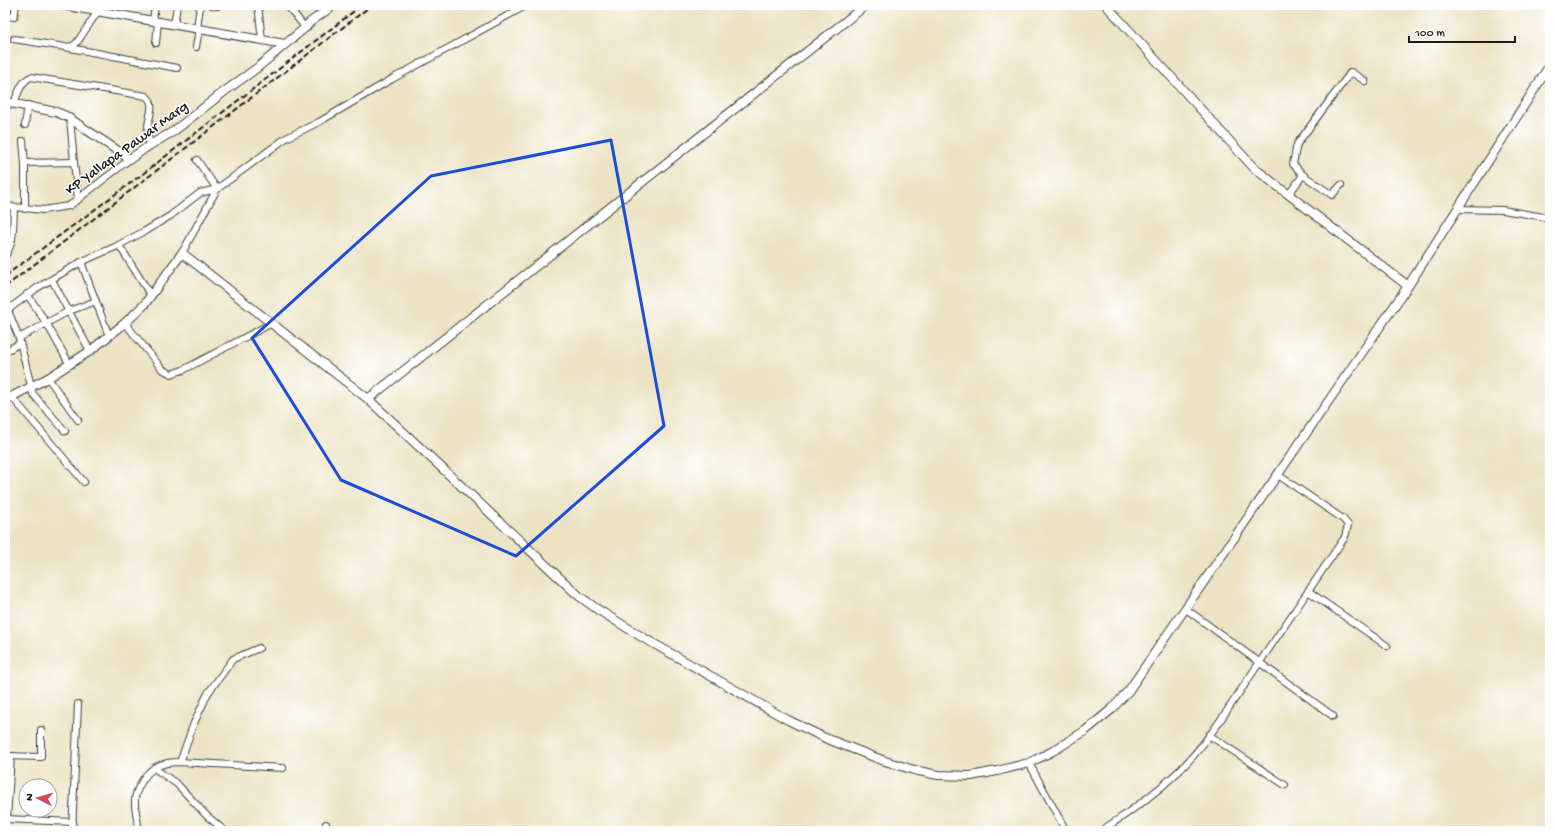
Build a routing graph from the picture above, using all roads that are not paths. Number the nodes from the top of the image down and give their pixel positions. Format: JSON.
{"nodes":[{"id":1,"x":16,"y":5,"type":"edge"},
{"id":2,"x":62,"y":5,"type":"edge"},
{"id":3,"x":155,"y":5,"type":"edge"},
{"id":4,"x":177,"y":5,"type":"edge"},
{"id":5,"x":200,"y":5,"type":"edge"},
{"id":6,"x":258,"y":5,"type":"edge"},
{"id":7,"x":287,"y":5,"type":"edge"},
{"id":8,"x":334,"y":5,"type":"edge"},
{"id":9,"x":527,"y":5,"type":"edge"},
{"id":10,"x":866,"y":5,"type":"edge"},
{"id":11,"x":1106,"y":5,"type":"edge"},
{"id":12,"x":100,"y":8,"type":"edge"},
{"id":13,"x":5,"y":15,"type":"edge"},
{"id":14,"x":156,"y":22,"type":"junction"},
{"id":15,"x":306,"y":24,"type":"junction"},
{"id":16,"x":174,"y":25,"type":"junction"},
{"id":17,"x":198,"y":29,"type":"junction"},
{"id":18,"x":14,"y":39,"type":"dead end"},
{"id":19,"x":262,"y":40,"type":"junction"},
{"id":20,"x":156,"y":43,"type":"dead end"},
{"id":21,"x":283,"y":44,"type":"junction"},
{"id":22,"x":64,"y":47,"type":"junction"},
{"id":23,"x":196,"y":47,"type":"dead end"},
{"id":24,"x":1550,"y":65,"type":"edge"},
{"id":25,"x":177,"y":68,"type":"dead end"},
{"id":26,"x":1365,"y":81,"type":"dead end"},
{"id":27,"x":5,"y":102,"type":"edge"},
{"id":28,"x":14,"y":103,"type":"junction"},
{"id":29,"x":28,"y":105,"type":"junction"},
{"id":30,"x":70,"y":118,"type":"junction"},
{"id":31,"x":26,"y":125,"type":"dead end"},
{"id":32,"x":23,"y":141,"type":"dead end"},
{"id":33,"x":150,"y":145,"type":"junction"},
{"id":34,"x":130,"y":159,"type":"junction"},
{"id":35,"x":197,"y":160,"type":"dead end"},
{"id":36,"x":74,"y":162,"type":"junction"},
{"id":37,"x":25,"y":163,"type":"junction"},
{"id":38,"x":1303,"y":174,"type":"junction"},
{"id":39,"x":1341,"y":185,"type":"dead end"},
{"id":40,"x":218,"y":189,"type":"junction"},
{"id":41,"x":1289,"y":194,"type":"junction"},
{"id":42,"x":78,"y":200,"type":"junction"},
{"id":43,"x":5,"y":206,"type":"edge"},
{"id":44,"x":14,"y":208,"type":"junction"},
{"id":45,"x":1458,"y":208,"type":"junction"},
{"id":46,"x":25,"y":209,"type":"junction"},
{"id":47,"x":1550,"y":218,"type":"edge"},
{"id":48,"x":119,"y":245,"type":"junction"},
{"id":49,"x":182,"y":253,"type":"junction"},
{"id":50,"x":5,"y":256,"type":"edge"},
{"id":51,"x":81,"y":262,"type":"junction"},
{"id":52,"x":52,"y":280,"type":"junction"},
{"id":53,"x":1408,"y":286,"type":"junction"},
{"id":54,"x":27,"y":294,"type":"junction"},
{"id":55,"x":151,"y":296,"type":"junction"},
{"id":56,"x":96,"y":302,"type":"junction"},
{"id":57,"x":7,"y":311,"type":"edge"},
{"id":58,"x":69,"y":312,"type":"junction"},
{"id":59,"x":125,"y":323,"type":"junction"},
{"id":60,"x":272,"y":323,"type":"junction"},
{"id":61,"x":47,"y":324,"type":"junction"},
{"id":62,"x":109,"y":336,"type":"junction"},
{"id":63,"x":20,"y":340,"type":"junction"},
{"id":64,"x":90,"y":351,"type":"junction"},
{"id":65,"x":5,"y":352,"type":"edge"},
{"id":66,"x":70,"y":365,"type":"junction"},
{"id":67,"x":48,"y":378,"type":"junction"},
{"id":68,"x":31,"y":388,"type":"junction"},
{"id":69,"x":8,"y":398,"type":"edge"},
{"id":70,"x":368,"y":400,"type":"junction"},
{"id":71,"x":78,"y":420,"type":"dead end"},
{"id":72,"x":64,"y":431,"type":"dead end"},
{"id":73,"x":1278,"y":475,"type":"junction"},
{"id":74,"x":84,"y":482,"type":"dead end"},
{"id":75,"x":1308,"y":591,"type":"junction"},
{"id":76,"x":1186,"y":609,"type":"junction"},
{"id":77,"x":1387,"y":646,"type":"dead end"},
{"id":78,"x":259,"y":648,"type":"dead end"},
{"id":79,"x":1259,"y":662,"type":"junction"},
{"id":80,"x":78,"y":704,"type":"dead end"},
{"id":81,"x":1334,"y":716,"type":"dead end"},
{"id":82,"x":41,"y":730,"type":"dead end"},
{"id":83,"x":1209,"y":735,"type":"junction"},
{"id":84,"x":8,"y":756,"type":"edge"},
{"id":85,"x":180,"y":762,"type":"junction"},
{"id":86,"x":1029,"y":763,"type":"junction"},
{"id":87,"x":154,"y":768,"type":"junction"},
{"id":88,"x":283,"y":768,"type":"dead end"},
{"id":89,"x":1285,"y":785,"type":"dead end"},
{"id":90,"x":6,"y":819,"type":"edge"},
{"id":91,"x":72,"y":822,"type":"junction"},
{"id":92,"x":72,"y":831,"type":"edge"},
{"id":93,"x":138,"y":831,"type":"edge"},
{"id":94,"x":225,"y":831,"type":"edge"},
{"id":95,"x":1066,"y":831,"type":"edge"},
{"id":96,"x":1101,"y":831,"type":"edge"}],
"edges":[{"from":1,"to":13,"type":"street"},
{"from":2,"to":12,"type":"street"},
{"from":3,"to":14,"type":"street"},
{"from":4,"to":16,"type":"street"},
{"from":5,"to":17,"type":"street"},
{"from":6,"to":19,"type":"street"},
{"from":7,"to":15,"type":"street"},
{"from":8,"to":15,"type":"street","name":"KP Yallapa Pawar Marg"},
{"from":9,"to":40,"type":"street"},
{"from":10,"to":70,"type":"street"},
{"from":11,"to":41,"type":"street"},
{"from":12,"to":14,"type":"street"},
{"from":12,"to":22,"type":"street"},
{"from":14,"to":16,"type":"street"},
{"from":14,"to":20,"type":"street"},
{"from":15,"to":21,"type":"street","name":"KP Yallapa Pawar Marg"},
{"from":16,"to":17,"type":"street"},
{"from":17,"to":19,"type":"street"},
{"from":17,"to":23,"type":"street"},
{"from":18,"to":22,"type":"street"},
{"from":19,"to":21,"type":"street"},
{"from":21,"to":33,"type":"street","name":"KP Yallapa Pawar Marg"},
{"from":22,"to":25,"type":"street"},
{"from":24,"to":45,"type":"street"},
{"from":26,"to":38,"type":"street"},
{"from":27,"to":28,"type":"street"},
{"from":28,"to":29,"type":"street"},
{"from":28,"to":33,"type":"street"},
{"from":29,"to":30,"type":"street"},
{"from":29,"to":31,"type":"street"},
{"from":30,"to":34,"type":"street"},
{"from":30,"to":36,"type":"street"},
{"from":32,"to":37,"type":"street"},
{"from":33,"to":34,"type":"street","name":"KP Yallapa Pawar Marg"},
{"from":34,"to":42,"type":"street","name":"KP Yallapa Pawar Marg"},
{"from":35,"to":40,"type":"street"},
{"from":36,"to":37,"type":"street"},
{"from":36,"to":42,"type":"street"},
{"from":37,"to":46,"type":"street"},
{"from":38,"to":39,"type":"street"},
{"from":38,"to":41,"type":"street"},
{"from":40,"to":48,"type":"street"},
{"from":40,"to":49,"type":"street"},
{"from":41,"to":53,"type":"street"},
{"from":42,"to":46,"type":"street","name":"KP Yallapa Pawar Marg"},
{"from":43,"to":44,"type":"street","name":"KP Yallapa Pawar Marg"},
{"from":44,"to":46,"type":"street","name":"KP Yallapa Pawar Marg"},
{"from":44,"to":50,"type":"street"},
{"from":45,"to":47,"type":"street"},
{"from":45,"to":53,"type":"street"},
{"from":48,"to":51,"type":"street"},
{"from":48,"to":55,"type":"street"},
{"from":49,"to":55,"type":"street"},
{"from":49,"to":60,"type":"street"},
{"from":51,"to":52,"type":"street"},
{"from":51,"to":56,"type":"street"},
{"from":52,"to":54,"type":"street"},
{"from":52,"to":58,"type":"street"},
{"from":53,"to":73,"type":"street"},
{"from":54,"to":57,"type":"street"},
{"from":54,"to":61,"type":"street"},
{"from":55,"to":59,"type":"street"},
{"from":56,"to":58,"type":"street"},
{"from":56,"to":62,"type":"street"},
{"from":57,"to":63,"type":"street"},
{"from":58,"to":61,"type":"street"},
{"from":58,"to":64,"type":"street"},
{"from":59,"to":60,"type":"street"},
{"from":59,"to":62,"type":"street"},
{"from":60,"to":70,"type":"street"},
{"from":61,"to":63,"type":"street"},
{"from":61,"to":66,"type":"street"},
{"from":62,"to":64,"type":"street"},
{"from":63,"to":65,"type":"street"},
{"from":63,"to":68,"type":"street"},
{"from":64,"to":66,"type":"street"},
{"from":66,"to":67,"type":"street"},
{"from":67,"to":68,"type":"street"},
{"from":67,"to":71,"type":"street"},
{"from":68,"to":69,"type":"street"},
{"from":68,"to":72,"type":"street"},
{"from":69,"to":74,"type":"street"},
{"from":70,"to":86,"type":"street"},
{"from":73,"to":75,"type":"street"},
{"from":73,"to":76,"type":"street"},
{"from":75,"to":77,"type":"street"},
{"from":75,"to":79,"type":"street"},
{"from":76,"to":79,"type":"street"},
{"from":76,"to":86,"type":"street"},
{"from":78,"to":85,"type":"street"},
{"from":79,"to":81,"type":"street"},
{"from":79,"to":83,"type":"street"},
{"from":80,"to":91,"type":"street"},
{"from":82,"to":84,"type":"street"},
{"from":83,"to":89,"type":"street"},
{"from":83,"to":96,"type":"street"},
{"from":84,"to":90,"type":"street"},
{"from":85,"to":87,"type":"street"},
{"from":85,"to":88,"type":"street"},
{"from":86,"to":95,"type":"street"},
{"from":87,"to":93,"type":"street"},
{"from":87,"to":94,"type":"street"},
{"from":90,"to":91,"type":"street"},
{"from":91,"to":92,"type":"street"}]}
